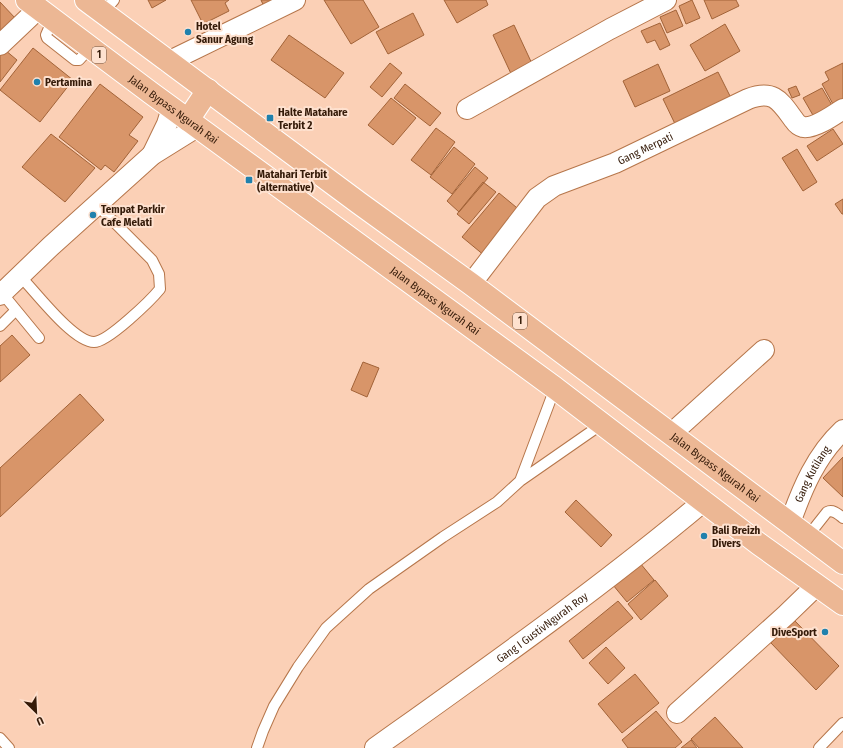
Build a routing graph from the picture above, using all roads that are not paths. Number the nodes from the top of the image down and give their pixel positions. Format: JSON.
{"nodes":[{"id":1,"x":86,"y":0,"type":"edge"},
{"id":2,"x":295,"y":0,"type":"edge"},
{"id":3,"x":666,"y":0,"type":"edge"},
{"id":4,"x":109,"y":7,"type":"edge"},
{"id":5,"x":39,"y":9,"type":"edge"},
{"id":6,"x":0,"y":45,"type":"edge"},
{"id":7,"x":168,"y":62,"type":"junction"},
{"id":8,"x":208,"y":90,"type":"junction"},
{"id":9,"x":467,"y":109,"type":"dead end"},
{"id":10,"x":843,"y":110,"type":"edge"},
{"id":11,"x":186,"y":119,"type":"junction"},
{"id":12,"x":152,"y":155,"type":"junction"},
{"id":13,"x":97,"y":205,"type":"junction"},
{"id":14,"x":20,"y":276,"type":"junction"},
{"id":15,"x":470,"y":284,"type":"junction"},
{"id":16,"x":1,"y":294,"type":"edge"},
{"id":17,"x":16,"y":310,"type":"junction"},
{"id":18,"x":0,"y":326,"type":"edge"},
{"id":19,"x":39,"y":338,"type":"dead end"},
{"id":20,"x":764,"y":350,"type":"dead end"},
{"id":21,"x":555,"y":388,"type":"junction"},
{"id":22,"x":602,"y":424,"type":"junction"},
{"id":23,"x":843,"y":430,"type":"edge"},
{"id":24,"x":671,"y":434,"type":"junction"},
{"id":25,"x":520,"y":481,"type":"junction"},
{"id":26,"x":704,"y":501,"type":"junction"},
{"id":27,"x":843,"y":518,"type":"edge"},
{"id":28,"x":790,"y":523,"type":"junction"},
{"id":29,"x":808,"y":536,"type":"junction"},
{"id":30,"x":843,"y":563,"type":"edge"},
{"id":31,"x":817,"y":585,"type":"junction"},
{"id":32,"x":843,"y":604,"type":"edge"},
{"id":33,"x":677,"y":713,"type":"dead end"},
{"id":34,"x":843,"y":723,"type":"edge"},
{"id":35,"x":0,"y":738,"type":"edge"},
{"id":36,"x":9,"y":748,"type":"edge"},
{"id":37,"x":257,"y":748,"type":"edge"},
{"id":38,"x":375,"y":748,"type":"edge"},
{"id":39,"x":819,"y":748,"type":"edge"}],
"edges":[{"from":1,"to":4,"type":"highway","name":"Jalan Bypass Ngurah Rai","number":"1"},
{"from":2,"to":7,"type":"street"},
{"from":3,"to":9,"type":"street"},
{"from":4,"to":7,"type":"highway","name":"Jalan Bypass Ngurah Rai","number":"1"},
{"from":5,"to":6,"type":"street"},
{"from":5,"to":11,"type":"highway","name":"Jalan Bypass Ngurah Rai","number":"1"},
{"from":7,"to":8,"type":"highway","name":"Jalan Bypass Ngurah Rai","number":"1"},
{"from":8,"to":11,"type":"highway"},
{"from":8,"to":15,"type":"highway","name":"Jalan Bypass Ngurah Rai","number":"1"},
{"from":10,"to":15,"type":"street","name":"Gang Merpati"},
{"from":11,"to":12,"type":"street"},
{"from":11,"to":12,"type":"street"},
{"from":11,"to":21,"type":"highway","name":"Jalan Bypass Ngurah Rai","number":"1"},
{"from":12,"to":13,"type":"street"},
{"from":13,"to":14,"type":"street"},
{"from":13,"to":14,"type":"lane"},
{"from":14,"to":16,"type":"street"},
{"from":15,"to":24,"type":"highway","name":"Jalan Bypass Ngurah Rai","number":"1"},
{"from":16,"to":17,"type":"lane"},
{"from":17,"to":18,"type":"lane"},
{"from":17,"to":19,"type":"lane"},
{"from":20,"to":24,"type":"street"},
{"from":21,"to":22,"type":"highway","name":"Jalan Bypass Ngurah Rai","number":"1"},
{"from":21,"to":25,"type":"lane"},
{"from":22,"to":25,"type":"lane"},
{"from":22,"to":26,"type":"highway","name":"Jalan Bypass Ngurah Rai","number":"1"},
{"from":23,"to":28,"type":"street","name":"Gang Kutilang"},
{"from":24,"to":28,"type":"highway","name":"Jalan Bypass Ngurah Rai","number":"1"},
{"from":25,"to":37,"type":"lane"},
{"from":26,"to":31,"type":"highway","name":"Jalan Bypass Ngurah Rai","number":"1"},
{"from":26,"to":38,"type":"street","name":"Gang I GustivNgurah Roy"},
{"from":27,"to":29,"type":"lane"},
{"from":28,"to":29,"type":"highway","name":"Jalan Bypass Ngurah Rai","number":"1"},
{"from":29,"to":30,"type":"highway","name":"Jalan Bypass Ngurah Rai","number":"1"},
{"from":31,"to":32,"type":"highway","name":"Jalan Bypass Ngurah Rai","number":"1"},
{"from":31,"to":33,"type":"street"},
{"from":34,"to":39,"type":"lane"},
{"from":35,"to":36,"type":"lane"}]}
